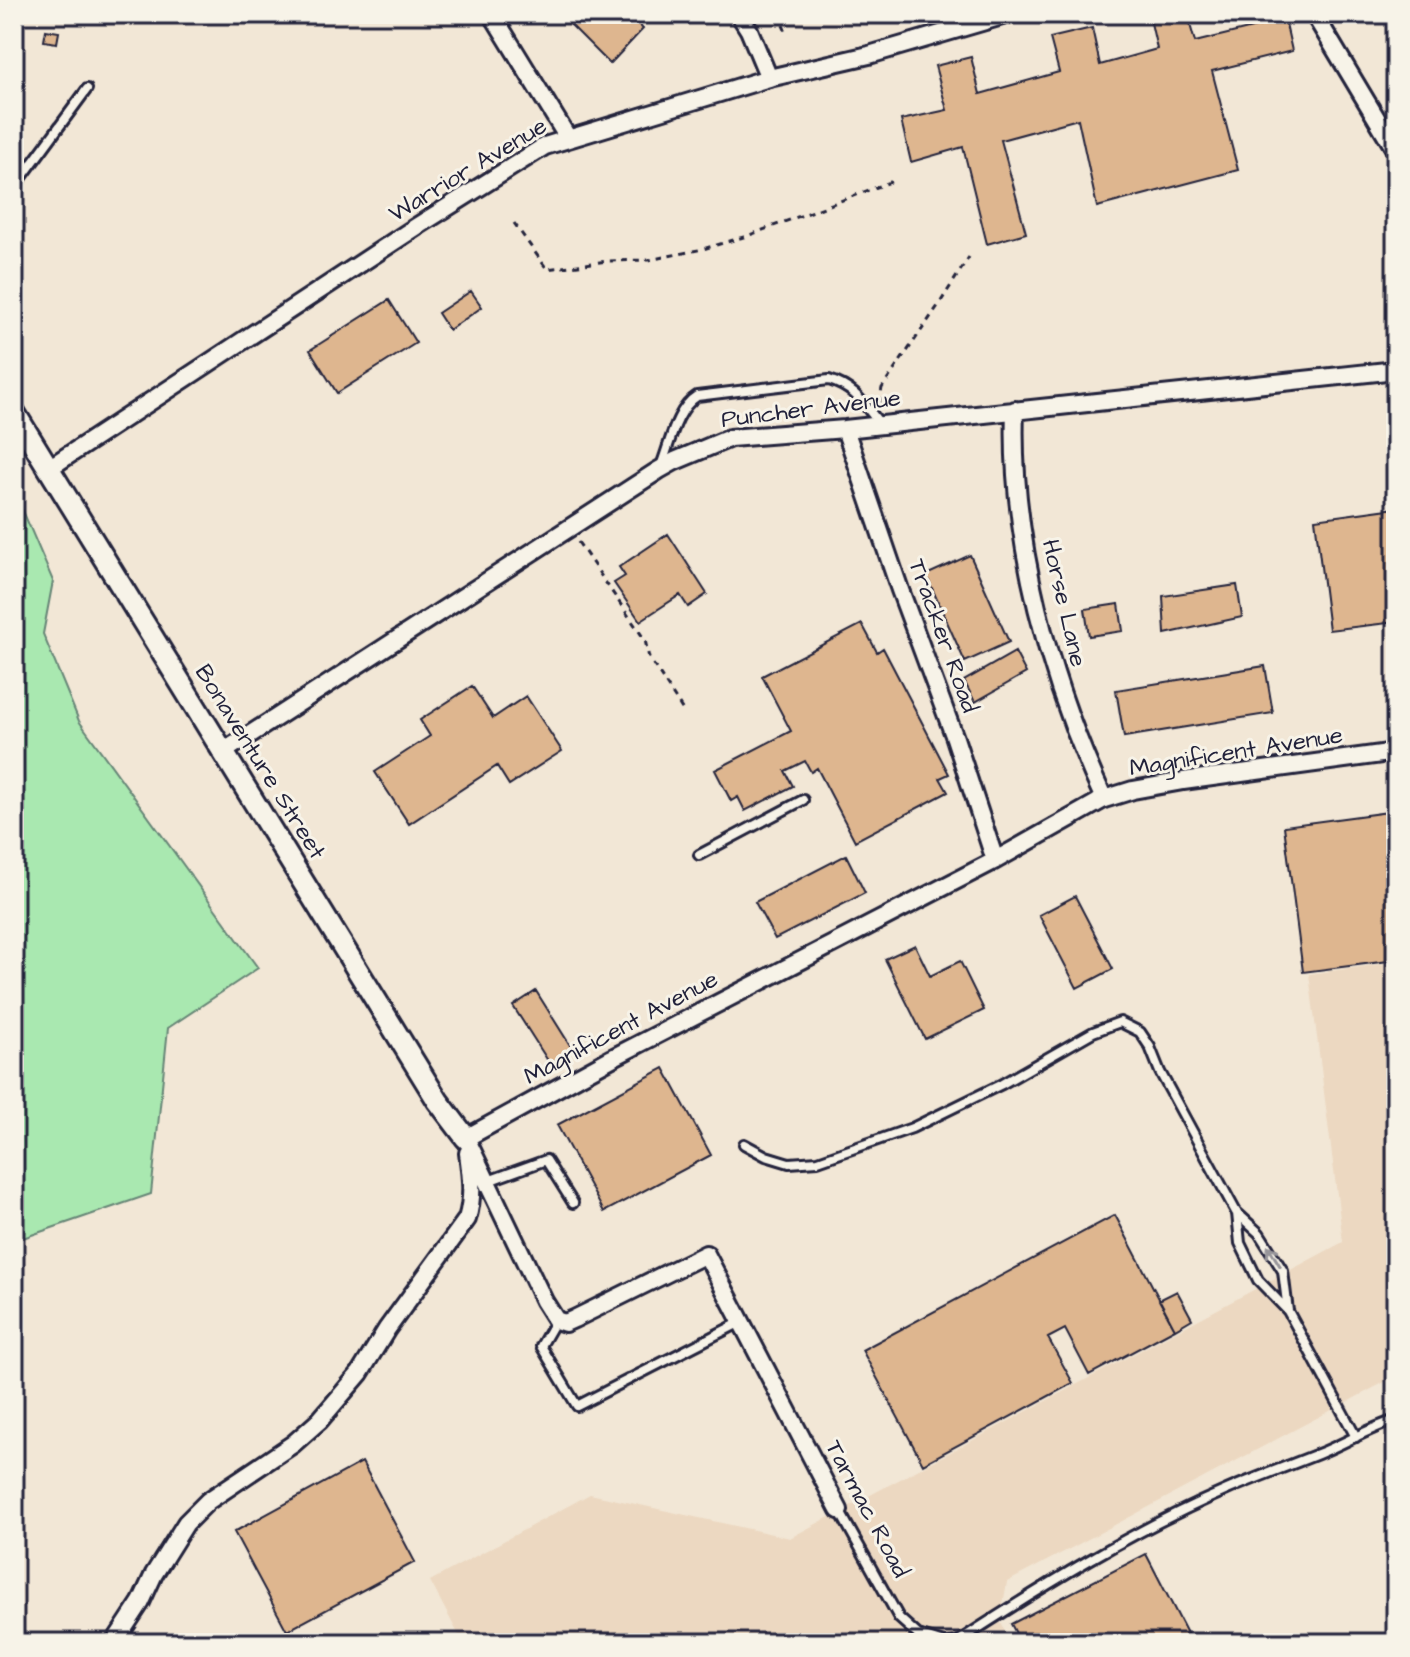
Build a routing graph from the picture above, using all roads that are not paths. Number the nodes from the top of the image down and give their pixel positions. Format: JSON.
{"nodes":[{"id":1,"x":492,"y":14,"type":"edge"},
{"id":2,"x":739,"y":14,"type":"edge"},
{"id":3,"x":1009,"y":14,"type":"edge"},
{"id":4,"x":1314,"y":14,"type":"edge"},
{"id":5,"x":769,"y":78,"type":"junction"},
{"id":6,"x":87,"y":89,"type":"dead end"},
{"id":7,"x":568,"y":138,"type":"junction"},
{"id":8,"x":1396,"y":151,"type":"edge"},
{"id":9,"x":14,"y":188,"type":"edge"},
{"id":10,"x":1396,"y":370,"type":"edge"},
{"id":11,"x":1015,"y":410,"type":"junction"},
{"id":12,"x":14,"y":412,"type":"edge"},
{"id":13,"x":880,"y":425,"type":"junction"},
{"id":14,"x":845,"y":429,"type":"junction"},
{"id":15,"x":49,"y":468,"type":"junction"},
{"id":16,"x":659,"y":470,"type":"junction"},
{"id":17,"x":223,"y":752,"type":"junction"},
{"id":18,"x":1396,"y":752,"type":"edge"},
{"id":19,"x":1104,"y":799,"type":"junction"},
{"id":20,"x":803,"y":800,"type":"dead end"},
{"id":21,"x":699,"y":855,"type":"dead end"},
{"id":22,"x":995,"y":860,"type":"junction"},
{"id":23,"x":466,"y":1138,"type":"junction"},
{"id":24,"x":744,"y":1144,"type":"dead end"},
{"id":25,"x":488,"y":1181,"type":"junction"},
{"id":26,"x":573,"y":1203,"type":"dead end"},
{"id":27,"x":1236,"y":1212,"type":"junction"},
{"id":28,"x":1288,"y":1311,"type":"junction"},
{"id":29,"x":556,"y":1320,"type":"junction"},
{"id":30,"x":742,"y":1322,"type":"junction"},
{"id":31,"x":1396,"y":1420,"type":"edge"},
{"id":32,"x":1356,"y":1437,"type":"junction"},
{"id":33,"x":839,"y":1510,"type":"joint"},
{"id":34,"x":114,"y":1643,"type":"edge"}],
"edges":[{"from":1,"to":7,"type":"street"},
{"from":2,"to":5,"type":"street"},
{"from":3,"to":5,"type":"street","name":"Warrior Avenue"},
{"from":4,"to":8,"type":"street"},
{"from":5,"to":7,"type":"street","name":"Warrior Avenue"},
{"from":6,"to":9,"type":"lane"},
{"from":7,"to":15,"type":"street","name":"Warrior Avenue"},
{"from":10,"to":11,"type":"street","name":"Puncher Avenue"},
{"from":11,"to":13,"type":"street","name":"Puncher Avenue"},
{"from":11,"to":19,"type":"street","name":"Horse Lane"},
{"from":12,"to":15,"type":"street","name":"Bonaventure Street"},
{"from":13,"to":14,"type":"street","name":"Puncher Avenue"},
{"from":13,"to":16,"type":"lane"},
{"from":14,"to":16,"type":"street","name":"Puncher Avenue"},
{"from":14,"to":22,"type":"street","name":"Tracker Road"},
{"from":15,"to":17,"type":"street","name":"Bonaventure Street"},
{"from":16,"to":17,"type":"street","name":"Puncher Avenue"},
{"from":17,"to":23,"type":"street","name":"Bonaventure Street"},
{"from":18,"to":19,"type":"street","name":"Magnificent Avenue"},
{"from":19,"to":22,"type":"street","name":"Magnificent Avenue"},
{"from":20,"to":21,"type":"lane"},
{"from":22,"to":23,"type":"street","name":"Magnificent Avenue"},
{"from":23,"to":25,"type":"street"},
{"from":23,"to":34,"type":"street"},
{"from":24,"to":27,"type":"lane"},
{"from":25,"to":26,"type":"lane"},
{"from":25,"to":29,"type":"street"},
{"from":27,"to":28,"type":"lane"},
{"from":28,"to":27,"type":"lane","one_way":true},
{"from":28,"to":32,"type":"lane"},
{"from":29,"to":30,"type":"street","name":"Tarmac Road"},
{"from":29,"to":30,"type":"lane"},
{"from":30,"to":33,"type":"street","name":"Tarmac Road"},
{"from":31,"to":32,"type":"lane","name":"Tarmac Road"},
{"from":32,"to":33,"type":"lane","name":"Tarmac Road"}]}
